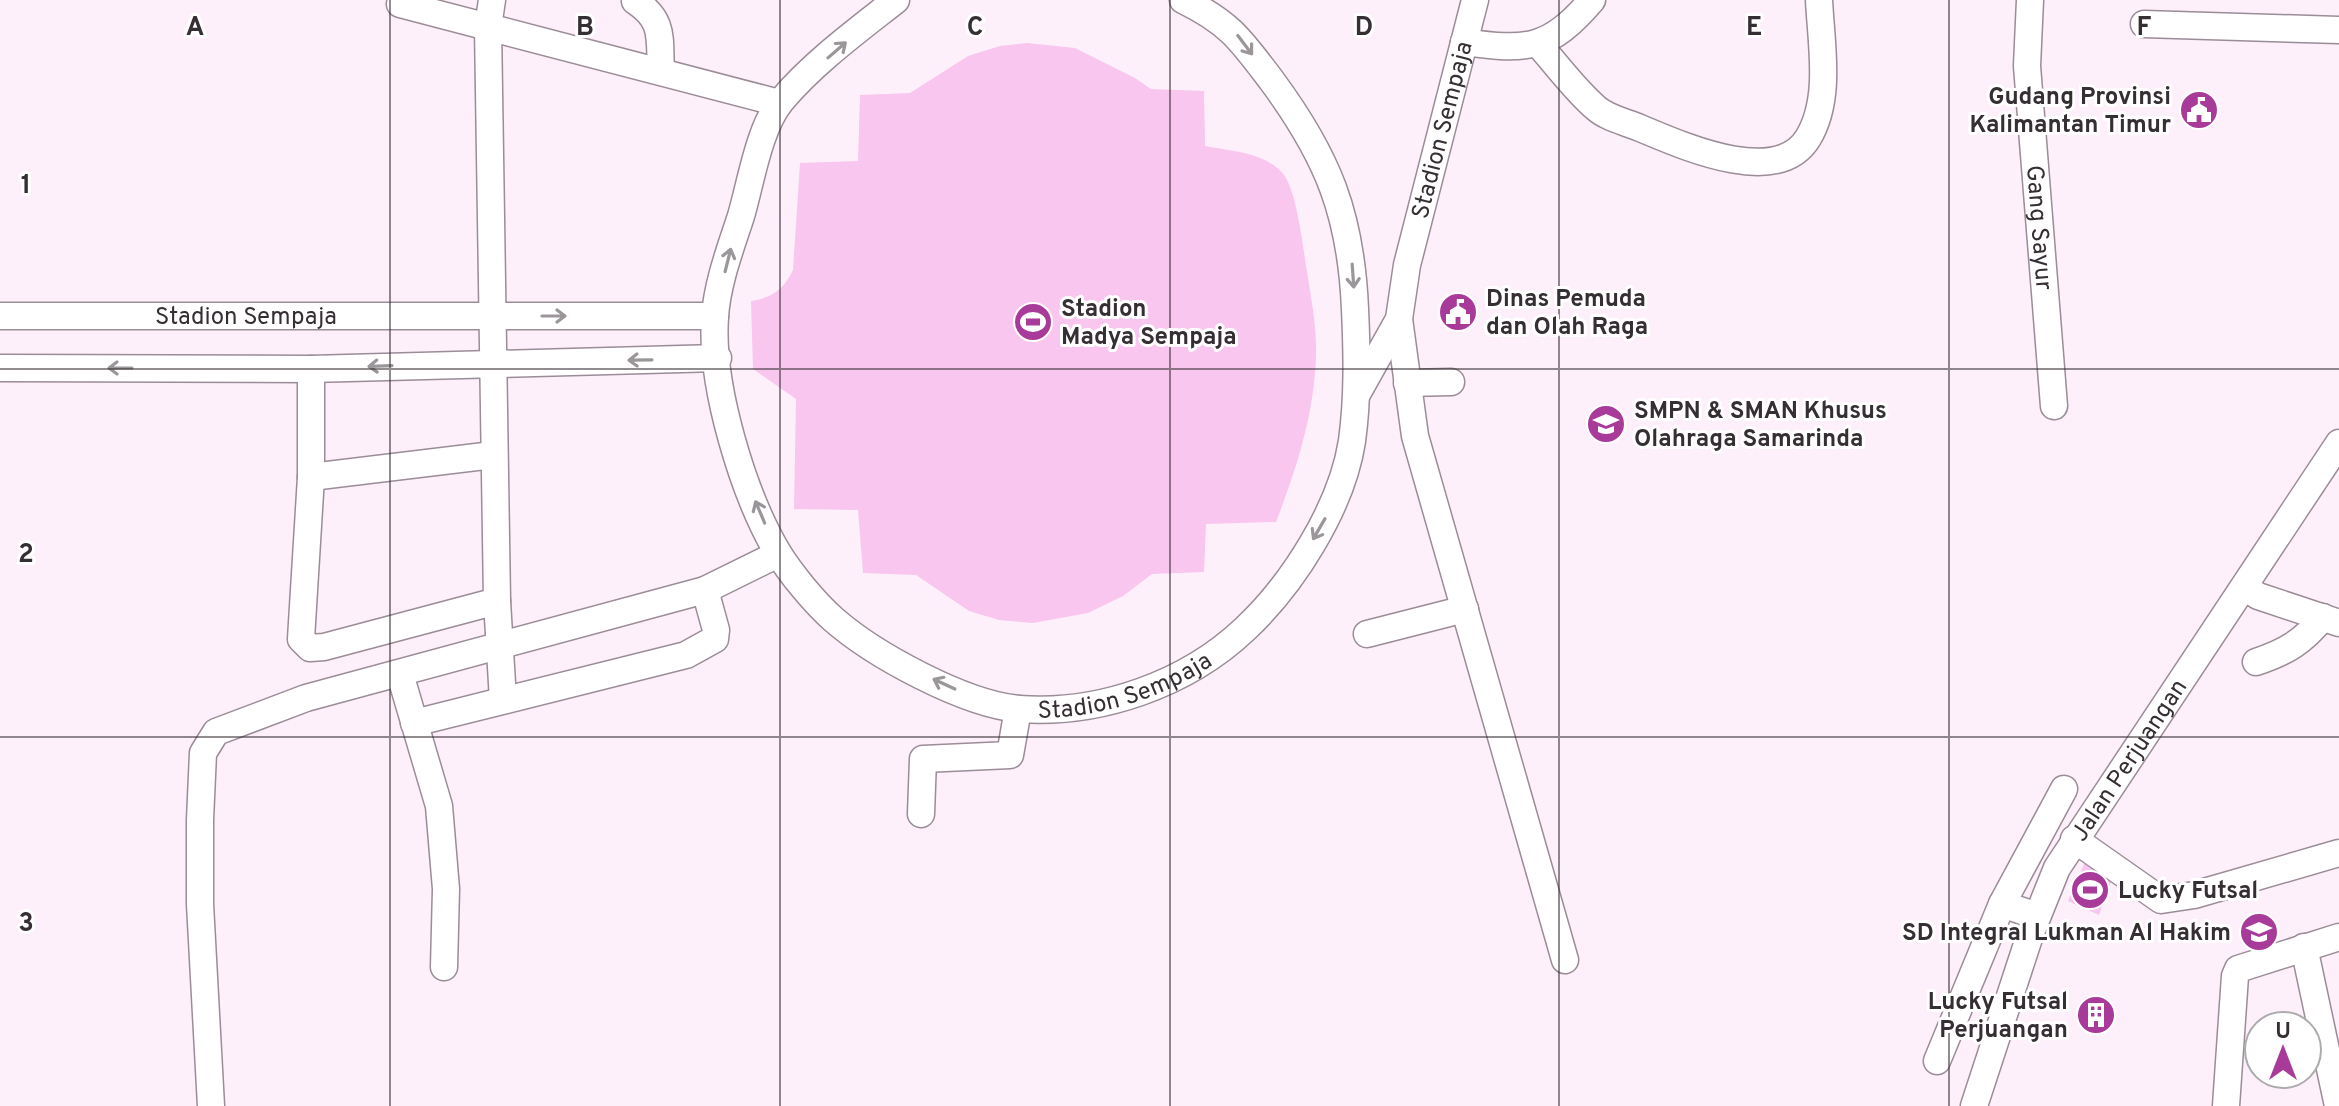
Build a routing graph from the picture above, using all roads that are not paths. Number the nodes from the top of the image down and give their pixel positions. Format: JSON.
{"nodes":[{"id":1,"x":492,"y":0,"type":"edge"},
{"id":2,"x":896,"y":0,"type":"edge"},
{"id":3,"x":1183,"y":0,"type":"edge"},
{"id":4,"x":1475,"y":0,"type":"edge"},
{"id":5,"x":1592,"y":0,"type":"edge"},
{"id":6,"x":1819,"y":0,"type":"edge"},
{"id":7,"x":2030,"y":0,"type":"edge"},
{"id":8,"x":635,"y":1,"type":"edge"},
{"id":9,"x":400,"y":4,"type":"dead end"},
{"id":10,"x":2144,"y":24,"type":"dead end"},
{"id":11,"x":488,"y":27,"type":"junction"},
{"id":12,"x":2339,"y":30,"type":"edge"},
{"id":13,"x":1464,"y":42,"type":"junction"},
{"id":14,"x":1539,"y":45,"type":"junction"},
{"id":15,"x":661,"y":71,"type":"junction"},
{"id":16,"x":779,"y":103,"type":"junction"},
{"id":17,"x":0,"y":316,"type":"edge"},
{"id":18,"x":493,"y":316,"type":"junction"},
{"id":19,"x":715,"y":316,"type":"junction"},
{"id":20,"x":1399,"y":319,"type":"junction"},
{"id":21,"x":718,"y":358,"type":"junction"},
{"id":22,"x":494,"y":362,"type":"junction"},
{"id":23,"x":0,"y":368,"type":"edge"},
{"id":24,"x":311,"y":369,"type":"junction"},
{"id":25,"x":1451,"y":382,"type":"dead end"},
{"id":26,"x":1407,"y":383,"type":"junction"},
{"id":27,"x":1357,"y":394,"type":"junction"},
{"id":28,"x":2054,"y":406,"type":"dead end"},
{"id":29,"x":2339,"y":443,"type":"edge"},
{"id":30,"x":493,"y":455,"type":"junction"},
{"id":31,"x":311,"y":477,"type":"junction"},
{"id":32,"x":778,"y":554,"type":"junction"},
{"id":33,"x":2246,"y":588,"type":"junction"},
{"id":34,"x":705,"y":590,"type":"junction"},
{"id":35,"x":497,"y":601,"type":"junction"},
{"id":36,"x":1465,"y":609,"type":"junction"},
{"id":37,"x":2331,"y":620,"type":"edge"},
{"id":38,"x":1367,"y":634,"type":"dead end"},
{"id":39,"x":500,"y":645,"type":"junction"},
{"id":40,"x":2256,"y":662,"type":"dead end"},
{"id":41,"x":400,"y":674,"type":"junction"},
{"id":42,"x":503,"y":700,"type":"junction"},
{"id":43,"x":1018,"y":709,"type":"junction"},
{"id":44,"x":414,"y":723,"type":"junction"},
{"id":45,"x":2064,"y":789,"type":"dead end"},
{"id":46,"x":921,"y":814,"type":"dead end"},
{"id":47,"x":2074,"y":839,"type":"junction"},
{"id":48,"x":2339,"y":853,"type":"edge"},
{"id":49,"x":2002,"y":904,"type":"junction"},
{"id":50,"x":2037,"y":916,"type":"junction"},
{"id":51,"x":2339,"y":937,"type":"edge"},
{"id":52,"x":2304,"y":947,"type":"junction"},
{"id":53,"x":1565,"y":960,"type":"dead end"},
{"id":54,"x":444,"y":967,"type":"dead end"},
{"id":55,"x":1937,"y":1061,"type":"dead end"},
{"id":56,"x":211,"y":1106,"type":"edge"},
{"id":57,"x":1974,"y":1106,"type":"edge"},
{"id":58,"x":2226,"y":1106,"type":"edge"},
{"id":59,"x":2338,"y":1106,"type":"edge"}],
"edges":[{"from":1,"to":11,"type":"street"},
{"from":16,"to":2,"type":"street","name":"Stadion Sempaja","one_way":true},
{"from":3,"to":27,"type":"street","name":"Stadion Sempaja","one_way":true},
{"from":4,"to":13,"type":"street","name":"Stadion Sempaja"},
{"from":5,"to":14,"type":"street"},
{"from":6,"to":14,"type":"street"},
{"from":7,"to":28,"type":"street","name":"Gang Sayur"},
{"from":8,"to":15,"type":"street"},
{"from":9,"to":11,"type":"street"},
{"from":10,"to":12,"type":"street"},
{"from":11,"to":15,"type":"street"},
{"from":11,"to":18,"type":"street"},
{"from":13,"to":14,"type":"street"},
{"from":13,"to":20,"type":"street","name":"Stadion Sempaja"},
{"from":15,"to":16,"type":"street"},
{"from":19,"to":16,"type":"street","name":"Stadion Sempaja","one_way":true},
{"from":17,"to":18,"type":"street","name":"Stadion Sempaja"},
{"from":18,"to":19,"type":"street","name":"Stadion Sempaja","one_way":true},
{"from":18,"to":22,"type":"street"},
{"from":19,"to":21,"type":"street","name":"Stadion Sempaja"},
{"from":20,"to":26,"type":"street"},
{"from":20,"to":27,"type":"street","name":"Stadion Sempaja"},
{"from":21,"to":22,"type":"street","one_way":true},
{"from":32,"to":21,"type":"street","name":"Stadion Sempaja","one_way":true},
{"from":22,"to":24,"type":"street","one_way":true},
{"from":22,"to":30,"type":"street"},
{"from":24,"to":23,"type":"street","one_way":true},
{"from":24,"to":31,"type":"street"},
{"from":25,"to":26,"type":"street"},
{"from":26,"to":36,"type":"street"},
{"from":27,"to":43,"type":"street","name":"Stadion Sempaja","one_way":true},
{"from":29,"to":33,"type":"street","name":"Jalan Perjuangan"},
{"from":30,"to":31,"type":"street"},
{"from":30,"to":35,"type":"street"},
{"from":31,"to":35,"type":"street"},
{"from":32,"to":34,"type":"street"},
{"from":43,"to":32,"type":"street","name":"Stadion Sempaja","one_way":true},
{"from":33,"to":37,"type":"street"},
{"from":33,"to":47,"type":"street","name":"Jalan Perjuangan"},
{"from":34,"to":39,"type":"street"},
{"from":34,"to":42,"type":"street"},
{"from":35,"to":39,"type":"street"},
{"from":36,"to":38,"type":"street"},
{"from":36,"to":53,"type":"street"},
{"from":37,"to":40,"type":"street"},
{"from":39,"to":41,"type":"street"},
{"from":39,"to":42,"type":"street"},
{"from":41,"to":44,"type":"street"},
{"from":41,"to":56,"type":"street"},
{"from":42,"to":44,"type":"street"},
{"from":43,"to":46,"type":"street"},
{"from":44,"to":54,"type":"street"},
{"from":45,"to":49,"type":"street"},
{"from":47,"to":48,"type":"street"},
{"from":47,"to":50,"type":"street","name":"Jalan Perjuangan"},
{"from":49,"to":50,"type":"street"},
{"from":49,"to":55,"type":"street"},
{"from":50,"to":57,"type":"street","name":"Jalan Perjuangan"},
{"from":51,"to":52,"type":"street"},
{"from":52,"to":58,"type":"street"},
{"from":52,"to":59,"type":"street"}]}
